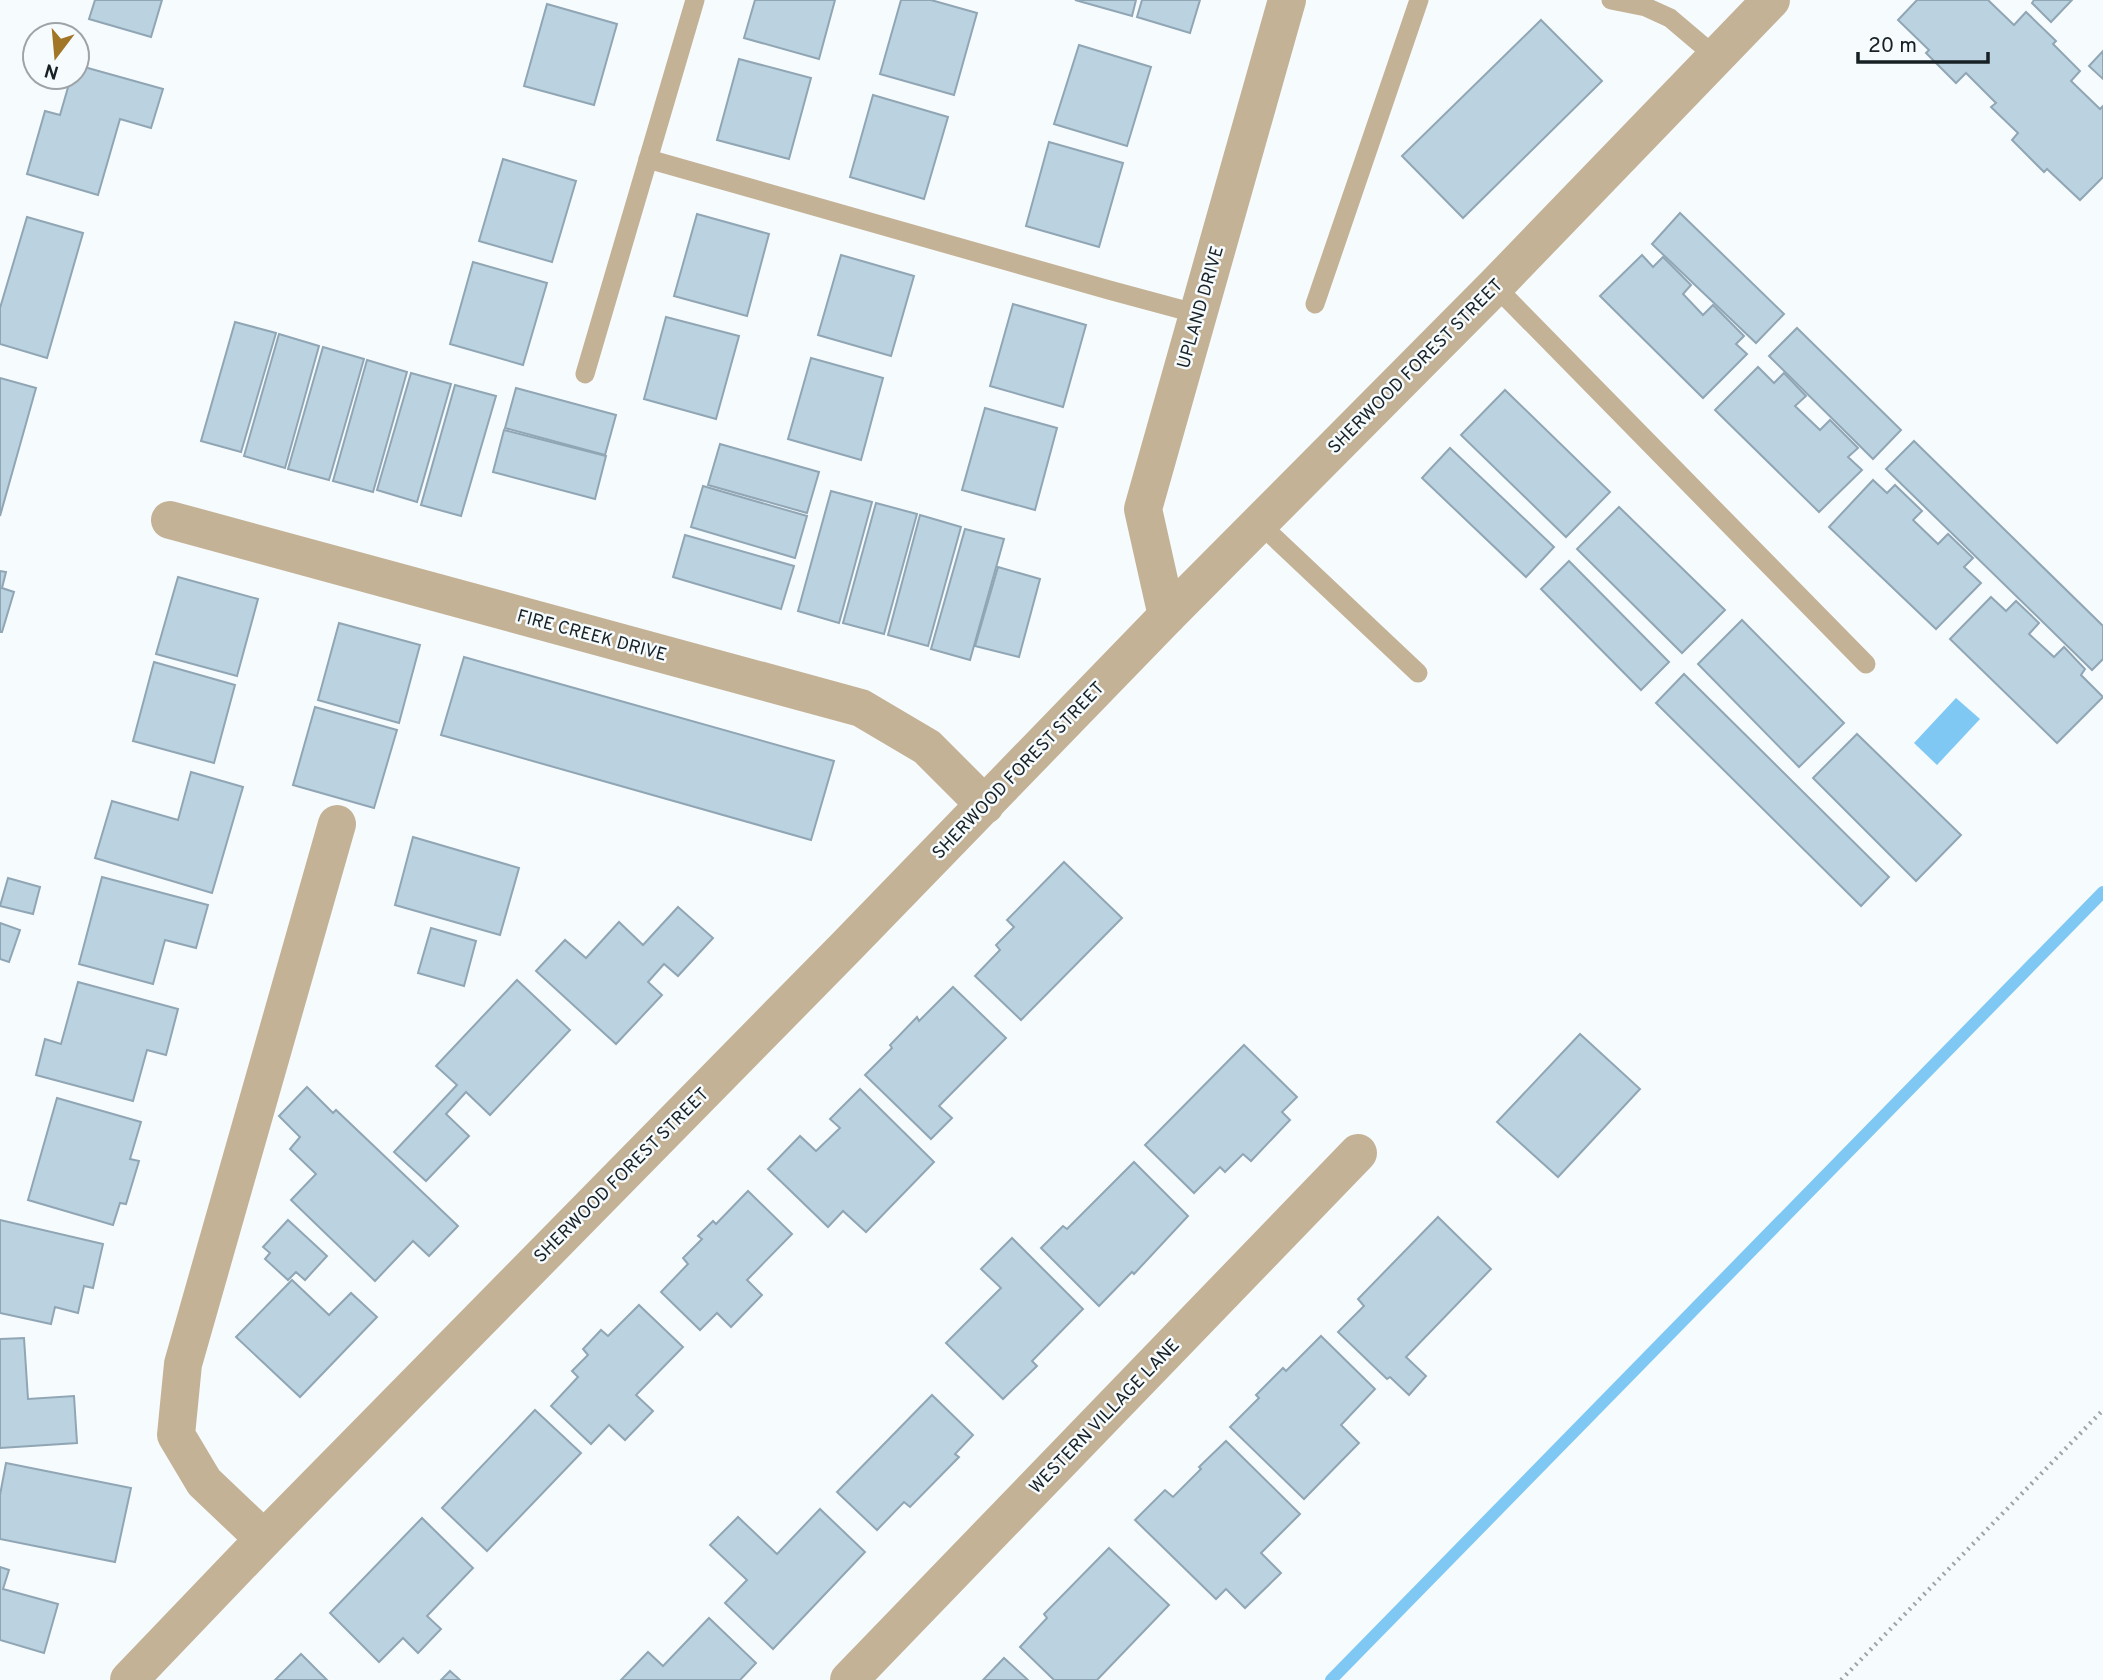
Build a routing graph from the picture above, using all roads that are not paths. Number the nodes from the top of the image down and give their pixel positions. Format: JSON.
{"nodes":[{"id":1,"x":695,"y":0,"type":"edge"},
{"id":2,"x":1287,"y":0,"type":"edge"},
{"id":3,"x":1419,"y":0,"type":"edge"},
{"id":4,"x":1611,"y":0,"type":"edge"},
{"id":5,"x":1771,"y":0,"type":"edge"},
{"id":6,"x":1716,"y":57,"type":"junction"},
{"id":7,"x":648,"y":159,"type":"junction"},
{"id":8,"x":1495,"y":286,"type":"junction"},
{"id":9,"x":1315,"y":304,"type":"dead end"},
{"id":10,"x":1198,"y":314,"type":"junction"},
{"id":11,"x":585,"y":374,"type":"dead end"},
{"id":12,"x":170,"y":520,"type":"dead end"},
{"id":13,"x":1259,"y":523,"type":"junction"},
{"id":14,"x":1167,"y":616,"type":"junction"},
{"id":15,"x":1866,"y":664,"type":"dead end"},
{"id":16,"x":1418,"y":673,"type":"dead end"},
{"id":17,"x":985,"y":805,"type":"junction"},
{"id":18,"x":337,"y":824,"type":"dead end"},
{"id":19,"x":1358,"y":1153,"type":"dead end"},
{"id":20,"x":264,"y":1539,"type":"junction"},
{"id":21,"x":129,"y":1680,"type":"edge"},
{"id":22,"x":849,"y":1680,"type":"edge"}],
"edges":[{"from":1,"to":7,"type":"lane"},
{"from":2,"to":10,"type":"street","name":"UPLAND DRIVE"},
{"from":3,"to":9,"type":"lane"},
{"from":4,"to":6,"type":"lane"},
{"from":5,"to":6,"type":"street","name":"SHERWOOD FOREST STREET"},
{"from":6,"to":8,"type":"street","name":"SHERWOOD FOREST STREET"},
{"from":7,"to":10,"type":"lane"},
{"from":7,"to":11,"type":"lane"},
{"from":8,"to":13,"type":"street","name":"SHERWOOD FOREST STREET"},
{"from":8,"to":15,"type":"lane"},
{"from":10,"to":14,"type":"street","name":"UPLAND DRIVE"},
{"from":12,"to":17,"type":"street","name":"FIRE CREEK DRIVE"},
{"from":13,"to":14,"type":"street","name":"SHERWOOD FOREST STREET"},
{"from":13,"to":16,"type":"lane"},
{"from":14,"to":17,"type":"street","name":"SHERWOOD FOREST STREET"},
{"from":17,"to":20,"type":"street","name":"SHERWOOD FOREST STREET"},
{"from":18,"to":20,"type":"street"},
{"from":19,"to":22,"type":"street","name":"WESTERN VILLAGE LANE"},
{"from":20,"to":21,"type":"street","name":"SHERWOOD FOREST STREET"}]}
